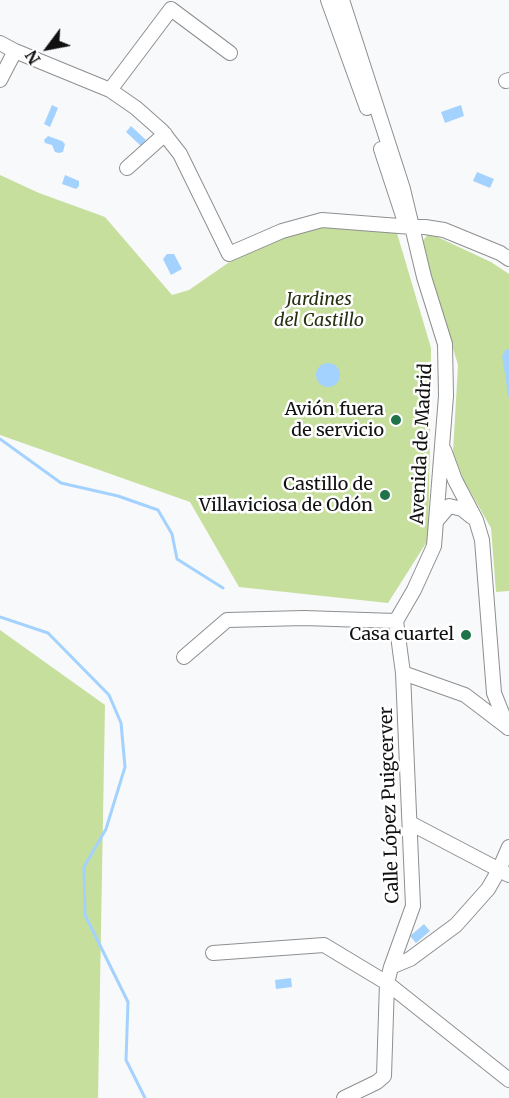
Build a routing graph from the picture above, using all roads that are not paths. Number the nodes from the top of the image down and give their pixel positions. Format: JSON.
{"nodes":[{"id":1,"x":328,"y":0,"type":"edge"},
{"id":2,"x":342,"y":0,"type":"edge"},
{"id":3,"x":0,"y":43,"type":"edge"},
{"id":4,"x":15,"y":51,"type":"junction"},
{"id":5,"x":230,"y":53,"type":"dead end"},
{"id":6,"x":0,"y":80,"type":"edge"},
{"id":7,"x":110,"y":90,"type":"junction"},
{"id":8,"x":165,"y":134,"type":"junction"},
{"id":9,"x":127,"y":168,"type":"dead end"},
{"id":10,"x":411,"y":227,"type":"junction"},
{"id":11,"x":509,"y":259,"type":"edge"},
{"id":12,"x":442,"y":445,"type":"junction"},
{"id":13,"x":438,"y":519,"type":"junction"},
{"id":14,"x":476,"y":520,"type":"junction"},
{"id":15,"x":396,"y":621,"type":"junction"},
{"id":16,"x":184,"y":657,"type":"dead end"},
{"id":17,"x":403,"y":673,"type":"junction"},
{"id":18,"x":508,"y":728,"type":"edge"},
{"id":19,"x":411,"y":823,"type":"junction"},
{"id":20,"x":509,"y":847,"type":"edge"},
{"id":21,"x":504,"y":872,"type":"edge"},
{"id":22,"x":213,"y":953,"type":"dead end"},
{"id":23,"x":391,"y":967,"type":"junction"},
{"id":24,"x":387,"y":983,"type":"junction"},
{"id":25,"x":509,"y":1080,"type":"edge"},
{"id":26,"x":344,"y":1098,"type":"edge"}],
"edges":[{"from":1,"to":10,"type":"street","name":"Avenida de Madrid"},
{"from":2,"to":10,"type":"street","name":"Avenida de Madrid"},
{"from":3,"to":4,"type":"street"},
{"from":4,"to":6,"type":"street"},
{"from":4,"to":7,"type":"street"},
{"from":5,"to":7,"type":"street"},
{"from":7,"to":8,"type":"street"},
{"from":8,"to":9,"type":"street"},
{"from":8,"to":10,"type":"street"},
{"from":10,"to":11,"type":"street"},
{"from":10,"to":12,"type":"street","name":"Avenida de Madrid"},
{"from":12,"to":13,"type":"street","name":"Avenida de Madrid"},
{"from":12,"to":14,"type":"street"},
{"from":13,"to":14,"type":"street"},
{"from":13,"to":15,"type":"street","name":"Avenida de Madrid"},
{"from":14,"to":18,"type":"street"},
{"from":15,"to":16,"type":"street"},
{"from":15,"to":17,"type":"street","name":"Calle López Puigcerver"},
{"from":17,"to":18,"type":"street"},
{"from":17,"to":19,"type":"street","name":"Calle López Puigcerver"},
{"from":19,"to":21,"type":"street"},
{"from":19,"to":23,"type":"street","name":"Calle López Puigcerver"},
{"from":20,"to":21,"type":"street"},
{"from":21,"to":23,"type":"street"},
{"from":22,"to":24,"type":"street"},
{"from":23,"to":24,"type":"street","name":"Calle López Puigcerver"},
{"from":24,"to":25,"type":"street"},
{"from":24,"to":26,"type":"street","name":"Calle López Puigcerver"}]}
